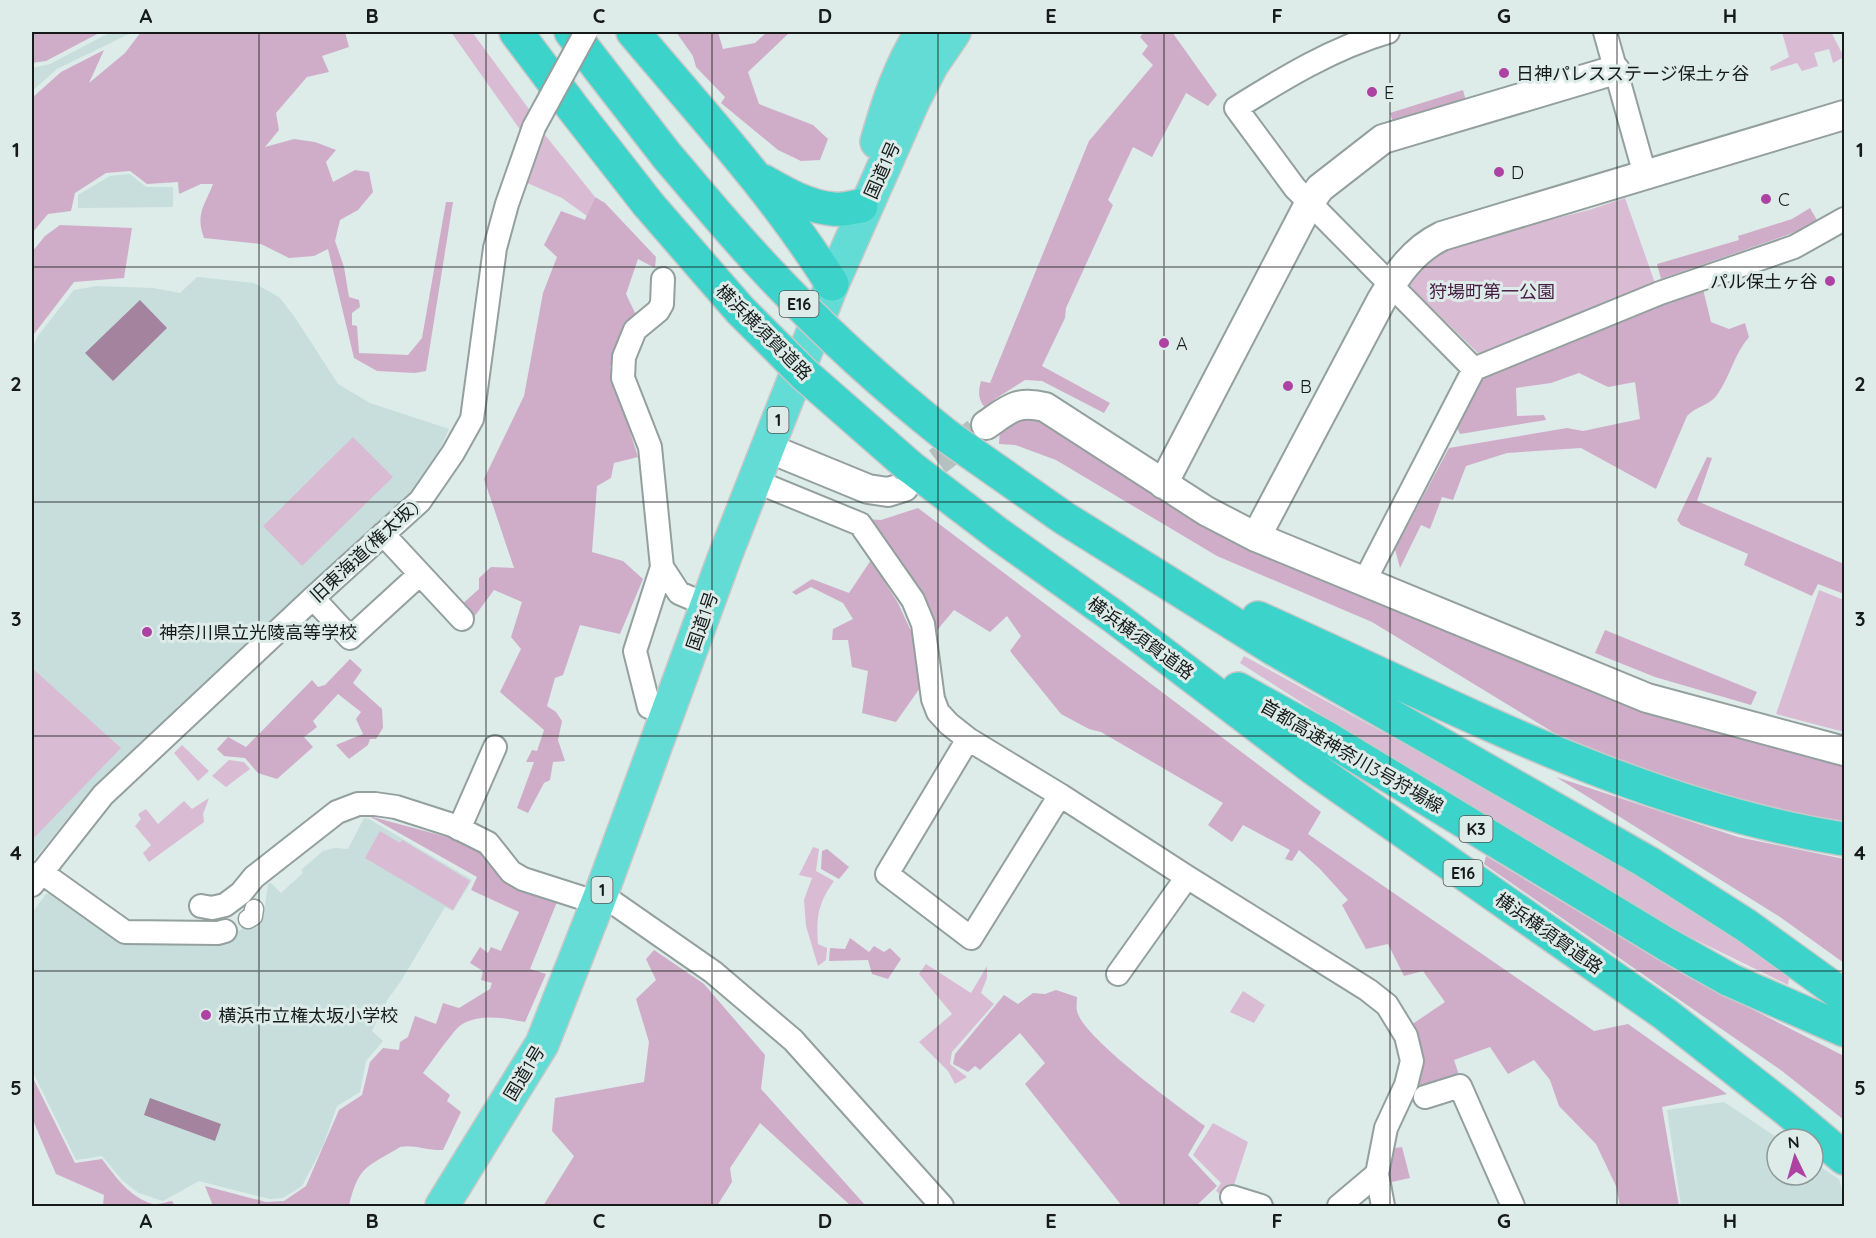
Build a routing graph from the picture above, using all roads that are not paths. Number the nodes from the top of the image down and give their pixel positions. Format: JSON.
{"nodes":[{"id":1,"x":516,"y":32,"type":"edge"},
{"id":2,"x":571,"y":32,"type":"edge"},
{"id":3,"x":586,"y":32,"type":"edge"},
{"id":4,"x":633,"y":32,"type":"edge"},
{"id":5,"x":922,"y":32,"type":"edge"},
{"id":6,"x":954,"y":32,"type":"edge"},
{"id":7,"x":1388,"y":32,"type":"edge"},
{"id":8,"x":1605,"y":32,"type":"edge"},
{"id":9,"x":1615,"y":70,"type":"junction"},
{"id":10,"x":1845,"y":115,"type":"edge"},
{"id":11,"x":1644,"y":175,"type":"junction"},
{"id":12,"x":756,"y":177,"type":"junction"},
{"id":13,"x":1310,"y":202,"type":"junction"},
{"id":14,"x":857,"y":219,"type":"junction"},
{"id":15,"x":1845,"y":219,"type":"edge"},
{"id":16,"x":663,"y":279,"type":"dead end"},
{"id":17,"x":1391,"y":283,"type":"junction"},
{"id":18,"x":832,"y":284,"type":"junction"},
{"id":19,"x":1474,"y":369,"type":"junction"},
{"id":20,"x":986,"y":425,"type":"tunnel mouth"},
{"id":21,"x":768,"y":447,"type":"junction"},
{"id":22,"x":906,"y":476,"type":"junction"},
{"id":23,"x":1163,"y":484,"type":"junction"},
{"id":24,"x":767,"y":485,"type":"junction"},
{"id":25,"x":383,"y":534,"type":"junction"},
{"id":26,"x":1256,"y":537,"type":"junction"},
{"id":27,"x":662,"y":567,"type":"junction"},
{"id":28,"x":1144,"y":567,"type":"junction"},
{"id":29,"x":420,"y":574,"type":"junction"},
{"id":30,"x":1364,"y":582,"type":"junction"},
{"id":31,"x":313,"y":598,"type":"junction"},
{"id":32,"x":707,"y":605,"type":"junction"},
{"id":33,"x":1113,"y":616,"type":"junction"},
{"id":34,"x":462,"y":619,"type":"dead end"},
{"id":35,"x":668,"y":714,"type":"junction"},
{"id":36,"x":968,"y":739,"type":"junction"},
{"id":37,"x":495,"y":747,"type":"dead end"},
{"id":38,"x":1845,"y":751,"type":"edge"},
{"id":39,"x":1060,"y":795,"type":"junction"},
{"id":40,"x":459,"y":829,"type":"junction"},
{"id":41,"x":1845,"y":839,"type":"edge"},
{"id":42,"x":1187,"y":877,"type":"junction"},
{"id":43,"x":36,"y":878,"type":"edge"},
{"id":44,"x":599,"y":899,"type":"junction"},
{"id":45,"x":201,"y":906,"type":"dead end"},
{"id":46,"x":225,"y":930,"type":"dead end"},
{"id":47,"x":1118,"y":974,"type":"dead end"},
{"id":48,"x":1837,"y":990,"type":"edge"},
{"id":49,"x":1800,"y":1011,"type":"junction"},
{"id":50,"x":1845,"y":1022,"type":"edge"},
{"id":51,"x":1845,"y":1030,"type":"edge"},
{"id":52,"x":1425,"y":1097,"type":"dead end"},
{"id":53,"x":1845,"y":1158,"type":"edge"},
{"id":54,"x":1377,"y":1174,"type":"junction"},
{"id":55,"x":1232,"y":1197,"type":"dead end"},
{"id":56,"x":442,"y":1206,"type":"edge"},
{"id":57,"x":942,"y":1206,"type":"edge"},
{"id":58,"x":1261,"y":1206,"type":"edge"},
{"id":59,"x":1339,"y":1206,"type":"edge"},
{"id":60,"x":1383,"y":1206,"type":"edge"},
{"id":61,"x":1513,"y":1206,"type":"edge"}],
"edges":[{"from":1,"to":22,"type":"highway","name":"横浜横須賀道路","number":"E16","bridge":true},
{"from":2,"to":28,"type":"highway","number":"E16","bridge":true},
{"from":3,"to":25,"type":"street","name":"旧東海道(権太坂)","bridge":true},
{"from":4,"to":12,"type":"highway"},
{"from":5,"to":14,"type":"highway","name":"国道1号","number":"1"},
{"from":6,"to":14,"type":"highway","name":"国道1号","number":"1"},
{"from":7,"to":13,"type":"street"},
{"from":8,"to":9,"type":"street"},
{"from":9,"to":11,"type":"street"},
{"from":9,"to":13,"type":"street"},
{"from":10,"to":11,"type":"street"},
{"from":11,"to":17,"type":"street"},
{"from":12,"to":14,"type":"highway"},
{"from":12,"to":18,"type":"highway"},
{"from":13,"to":17,"type":"street"},
{"from":13,"to":23,"type":"street"},
{"from":14,"to":18,"type":"highway","name":"国道1号","number":"1"},
{"from":15,"to":19,"type":"street"},
{"from":16,"to":27,"type":"street"},
{"from":17,"to":19,"type":"street"},
{"from":17,"to":26,"type":"street"},
{"from":18,"to":21,"type":"highway","name":"国道1号","number":"1"},
{"from":19,"to":30,"type":"street"},
{"from":20,"to":23,"type":"street"},
{"from":21,"to":22,"type":"street"},
{"from":21,"to":24,"type":"highway","name":"国道1号","number":"1"},
{"from":22,"to":33,"type":"highway","name":"横浜横須賀道路","number":"E16"},
{"from":23,"to":26,"type":"street"},
{"from":24,"to":32,"type":"highway","name":"国道1号","number":"1"},
{"from":24,"to":36,"type":"street"},
{"from":25,"to":29,"type":"street"},
{"from":25,"to":31,"type":"street","name":"旧東海道(権太坂)"},
{"from":26,"to":30,"type":"street"},
{"from":27,"to":32,"type":"street"},
{"from":27,"to":35,"type":"street"},
{"from":28,"to":41,"type":"highway"},
{"from":28,"to":48,"type":"highway","number":"E16"},
{"from":29,"to":31,"type":"street"},
{"from":29,"to":34,"type":"street"},
{"from":30,"to":38,"type":"street"},
{"from":31,"to":43,"type":"street","name":"旧東海道(権太坂)"},
{"from":32,"to":35,"type":"highway","name":"国道1号","number":"1"},
{"from":33,"to":49,"type":"highway","name":"首都高速神奈川3号狩場線","number":"K3"},
{"from":33,"to":53,"type":"highway","name":"横浜横須賀道路","number":"E16"},
{"from":35,"to":44,"type":"highway","name":"国道1号","number":"1"},
{"from":36,"to":39,"type":"street"},
{"from":36,"to":39,"type":"street"},
{"from":37,"to":40,"type":"street"},
{"from":39,"to":42,"type":"street"},
{"from":40,"to":44,"type":"street"},
{"from":40,"to":45,"type":"street"},
{"from":42,"to":47,"type":"street"},
{"from":42,"to":54,"type":"street"},
{"from":43,"to":46,"type":"street"},
{"from":44,"to":56,"type":"highway","name":"国道1号","number":"1"},
{"from":44,"to":57,"type":"street"},
{"from":49,"to":50,"type":"highway"},
{"from":49,"to":51,"type":"highway","name":"首都高速神奈川3号狩場線","number":"K3"},
{"from":52,"to":61,"type":"street"},
{"from":54,"to":59,"type":"street"},
{"from":54,"to":60,"type":"street"},
{"from":55,"to":58,"type":"street"}]}
